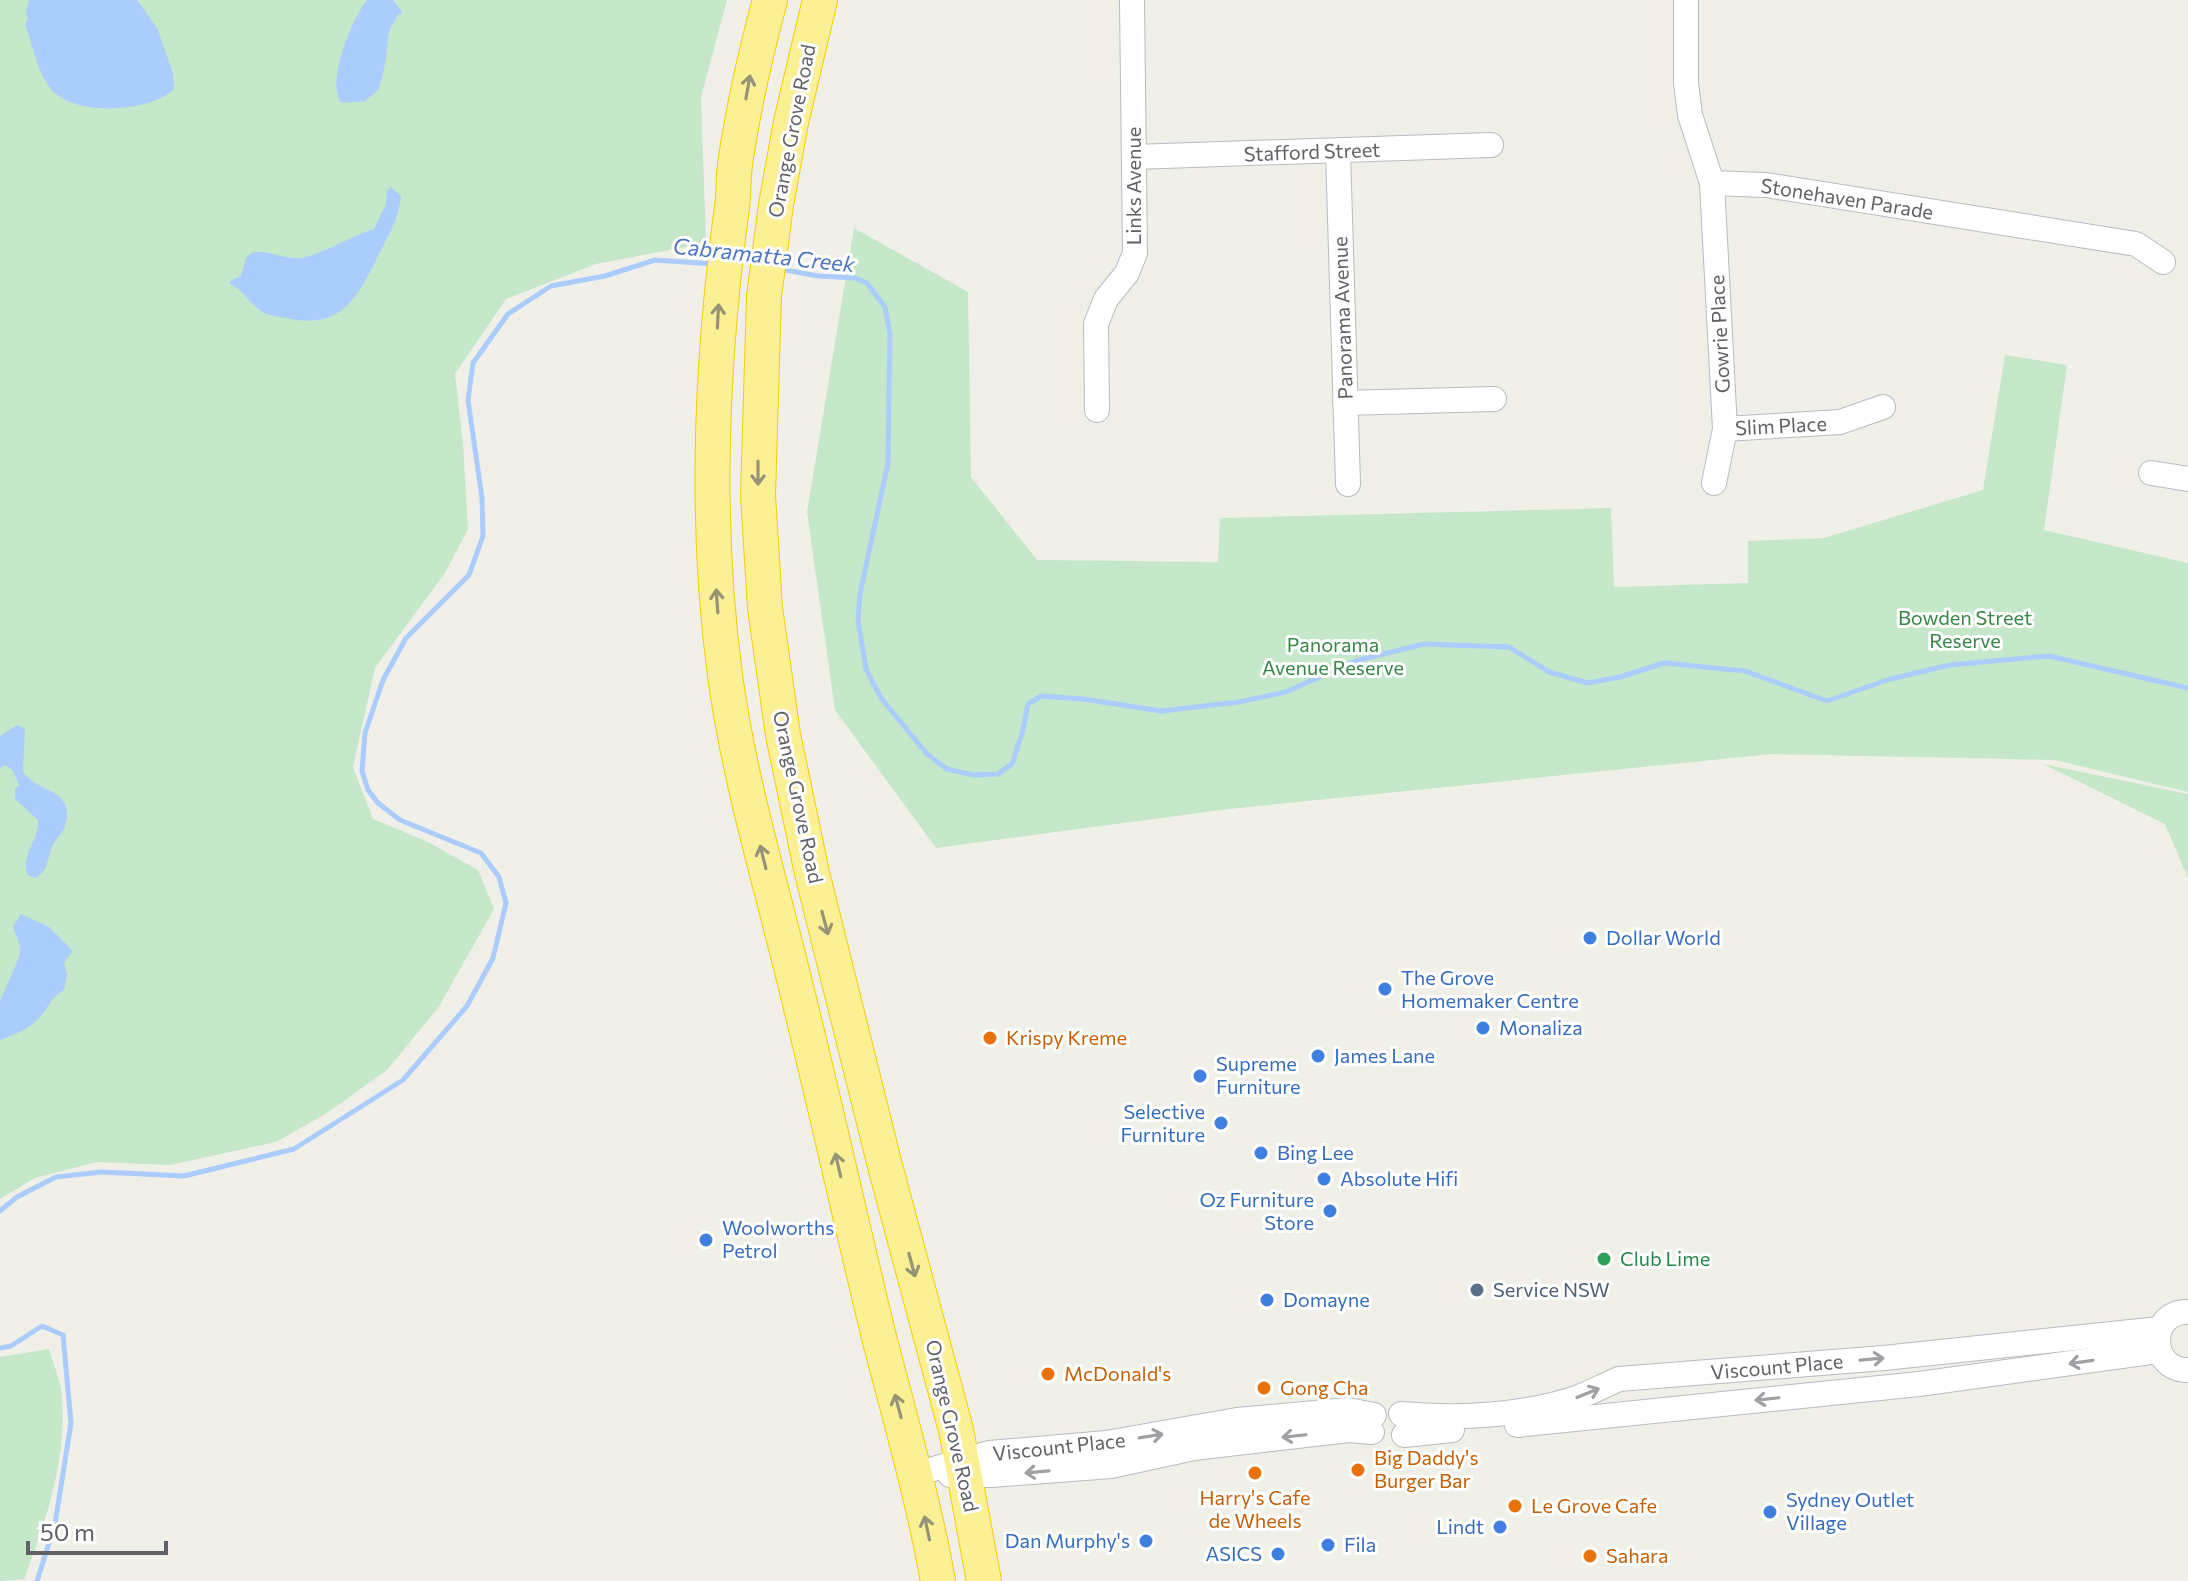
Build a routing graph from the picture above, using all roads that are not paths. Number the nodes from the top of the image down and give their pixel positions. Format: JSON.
{"nodes":[{"id":1,"x":770,"y":0,"type":"edge"},
{"id":2,"x":820,"y":0,"type":"edge"},
{"id":3,"x":1132,"y":0,"type":"edge"},
{"id":4,"x":1686,"y":0,"type":"edge"},
{"id":5,"x":1491,"y":145,"type":"dead end"},
{"id":6,"x":1338,"y":151,"type":"junction"},
{"id":7,"x":1134,"y":157,"type":"junction"},
{"id":8,"x":1712,"y":183,"type":"junction"},
{"id":9,"x":2163,"y":262,"type":"dead end"},
{"id":10,"x":1494,"y":399,"type":"dead end"},
{"id":11,"x":1345,"y":403,"type":"junction"},
{"id":12,"x":1883,"y":407,"type":"dead end"},
{"id":13,"x":1097,"y":410,"type":"dead end"},
{"id":14,"x":1725,"y":429,"type":"junction"},
{"id":15,"x":2151,"y":473,"type":"dead end"},
{"id":16,"x":2188,"y":479,"type":"edge"},
{"id":17,"x":1714,"y":483,"type":"dead end"},
{"id":18,"x":1348,"y":484,"type":"dead end"},
{"id":19,"x":2188,"y":1312,"type":"edge"},
{"id":20,"x":2158,"y":1340,"type":"junction"},
{"id":21,"x":2188,"y":1370,"type":"edge"},
{"id":22,"x":1402,"y":1424,"type":"junction"},
{"id":23,"x":964,"y":1468,"type":"junction"},
{"id":24,"x":916,"y":1474,"type":"junction"},
{"id":25,"x":938,"y":1581,"type":"edge"},
{"id":26,"x":984,"y":1581,"type":"edge"}],
"edges":[{"from":24,"to":1,"type":"highway","one_way":true},
{"from":2,"to":23,"type":"highway","name":"Orange Grove Road","one_way":true},
{"from":3,"to":7,"type":"street","name":"Links Avenue"},
{"from":4,"to":8,"type":"street"},
{"from":5,"to":6,"type":"street","name":"Stafford Street"},
{"from":6,"to":7,"type":"street","name":"Stafford Street"},
{"from":6,"to":11,"type":"street","name":"Panorama Avenue"},
{"from":7,"to":13,"type":"street","name":"Links Avenue"},
{"from":8,"to":9,"type":"street","name":"Stonehaven Parade"},
{"from":8,"to":14,"type":"street","name":"Gowrie Place"},
{"from":10,"to":11,"type":"street"},
{"from":11,"to":18,"type":"street","name":"Panorama Avenue"},
{"from":12,"to":14,"type":"street","name":"Slim Place"},
{"from":14,"to":17,"type":"street","name":"Gowrie Place"},
{"from":15,"to":16,"type":"street"},
{"from":19,"to":20,"type":"street"},
{"from":20,"to":21,"type":"street"},
{"from":20,"to":22,"type":"street","name":"Viscount Place","one_way":true},
{"from":22,"to":20,"type":"street","name":"Viscount Place","one_way":true},
{"from":22,"to":23,"type":"street","name":"Viscount Place"},
{"from":23,"to":24,"type":"street","name":"Viscount Place"},
{"from":23,"to":26,"type":"highway","name":"Orange Grove Road"},
{"from":25,"to":24,"type":"highway","one_way":true}]}
